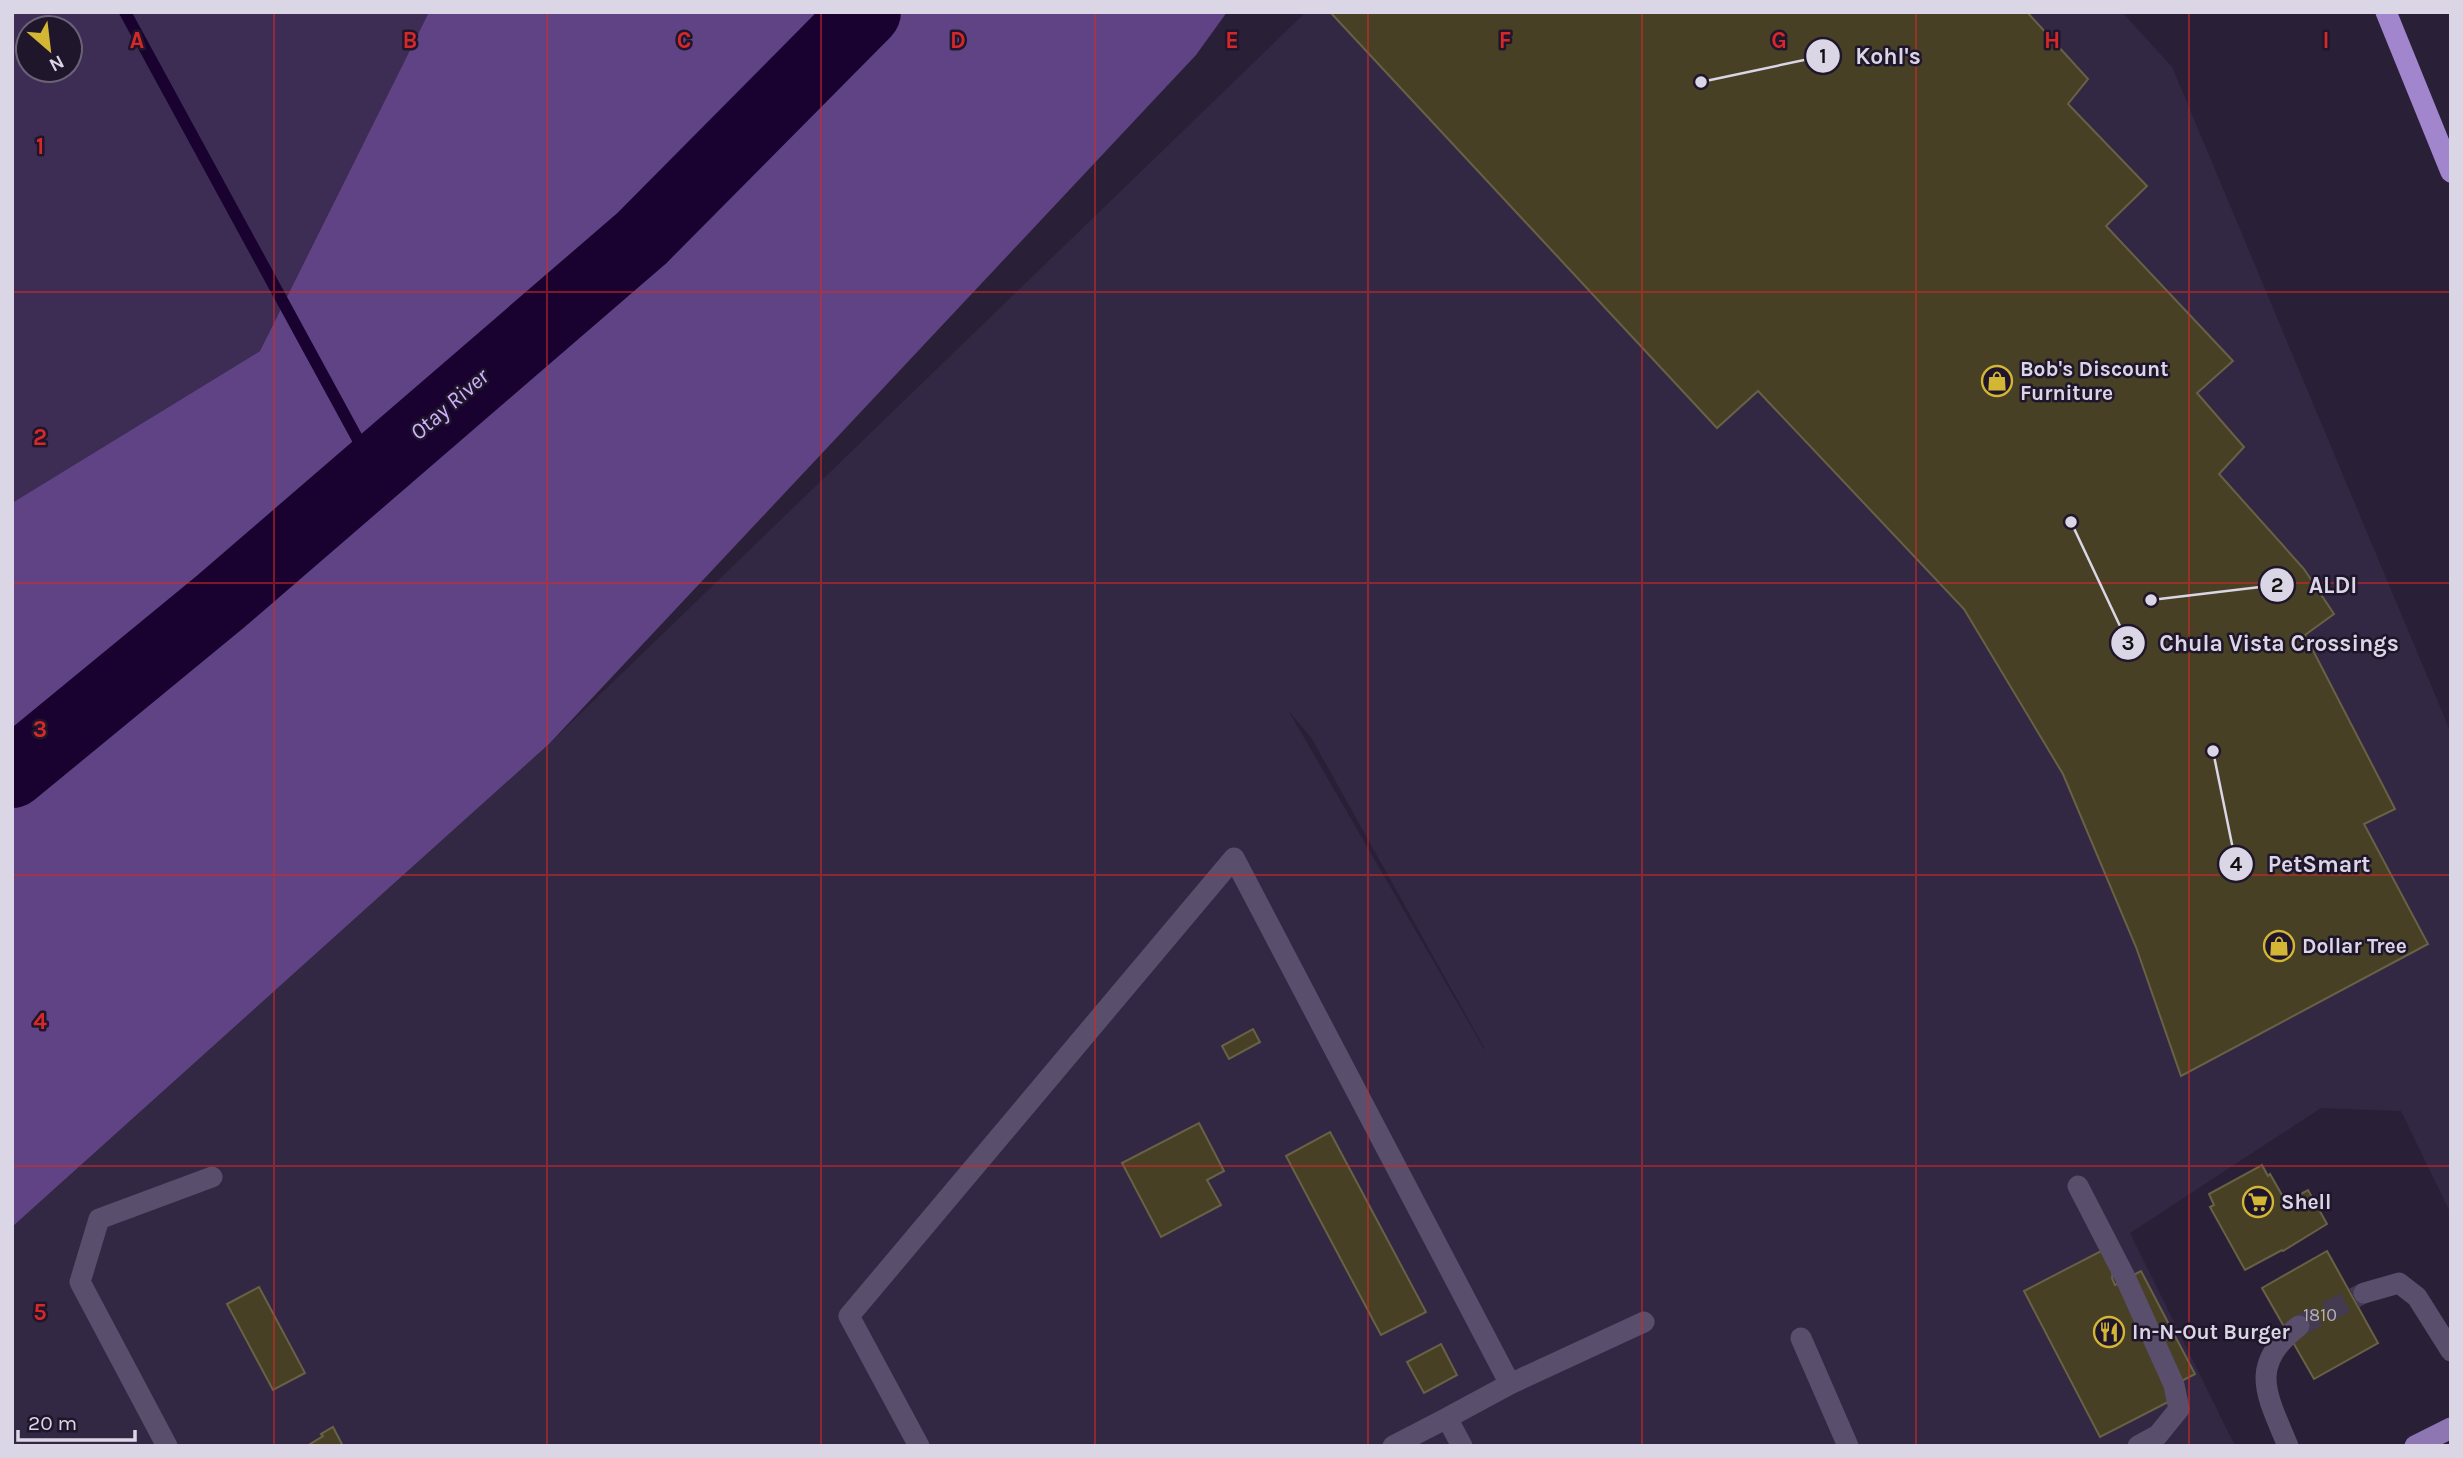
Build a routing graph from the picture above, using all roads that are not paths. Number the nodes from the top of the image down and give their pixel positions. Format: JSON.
{"nodes":[{"id":1,"x":2386,"y":12,"type":"edge"},
{"id":2,"x":2451,"y":172,"type":"edge"},
{"id":3,"x":212,"y":1177,"type":"dead end"},
{"id":4,"x":2078,"y":1186,"type":"dead end"},
{"id":5,"x":2364,"y":1293,"type":"tunnel mouth"},
{"id":6,"x":1644,"y":1322,"type":"dead end"},
{"id":7,"x":2299,"y":1326,"type":"tunnel mouth"},
{"id":8,"x":1801,"y":1338,"type":"dead end"},
{"id":9,"x":2451,"y":1351,"type":"edge"},
{"id":10,"x":1510,"y":1384,"type":"junction"},
{"id":11,"x":1447,"y":1418,"type":"junction"},
{"id":12,"x":2451,"y":1428,"type":"edge"},
{"id":13,"x":167,"y":1446,"type":"edge"},
{"id":14,"x":919,"y":1446,"type":"edge"},
{"id":15,"x":1392,"y":1446,"type":"edge"},
{"id":16,"x":1462,"y":1446,"type":"edge"},
{"id":17,"x":1848,"y":1446,"type":"edge"},
{"id":18,"x":2138,"y":1446,"type":"edge"},
{"id":19,"x":2288,"y":1446,"type":"edge"},
{"id":20,"x":2415,"y":1446,"type":"edge"}],
"edges":[{"from":1,"to":2,"type":"highway"},
{"from":3,"to":13,"type":"lane"},
{"from":4,"to":18,"type":"lane"},
{"from":5,"to":9,"type":"lane"},
{"from":6,"to":10,"type":"lane"},
{"from":7,"to":19,"type":"lane"},
{"from":8,"to":17,"type":"lane"},
{"from":10,"to":11,"type":"lane"},
{"from":10,"to":14,"type":"lane"},
{"from":11,"to":15,"type":"lane"},
{"from":11,"to":16,"type":"lane"},
{"from":12,"to":20,"type":"main road"}]}
